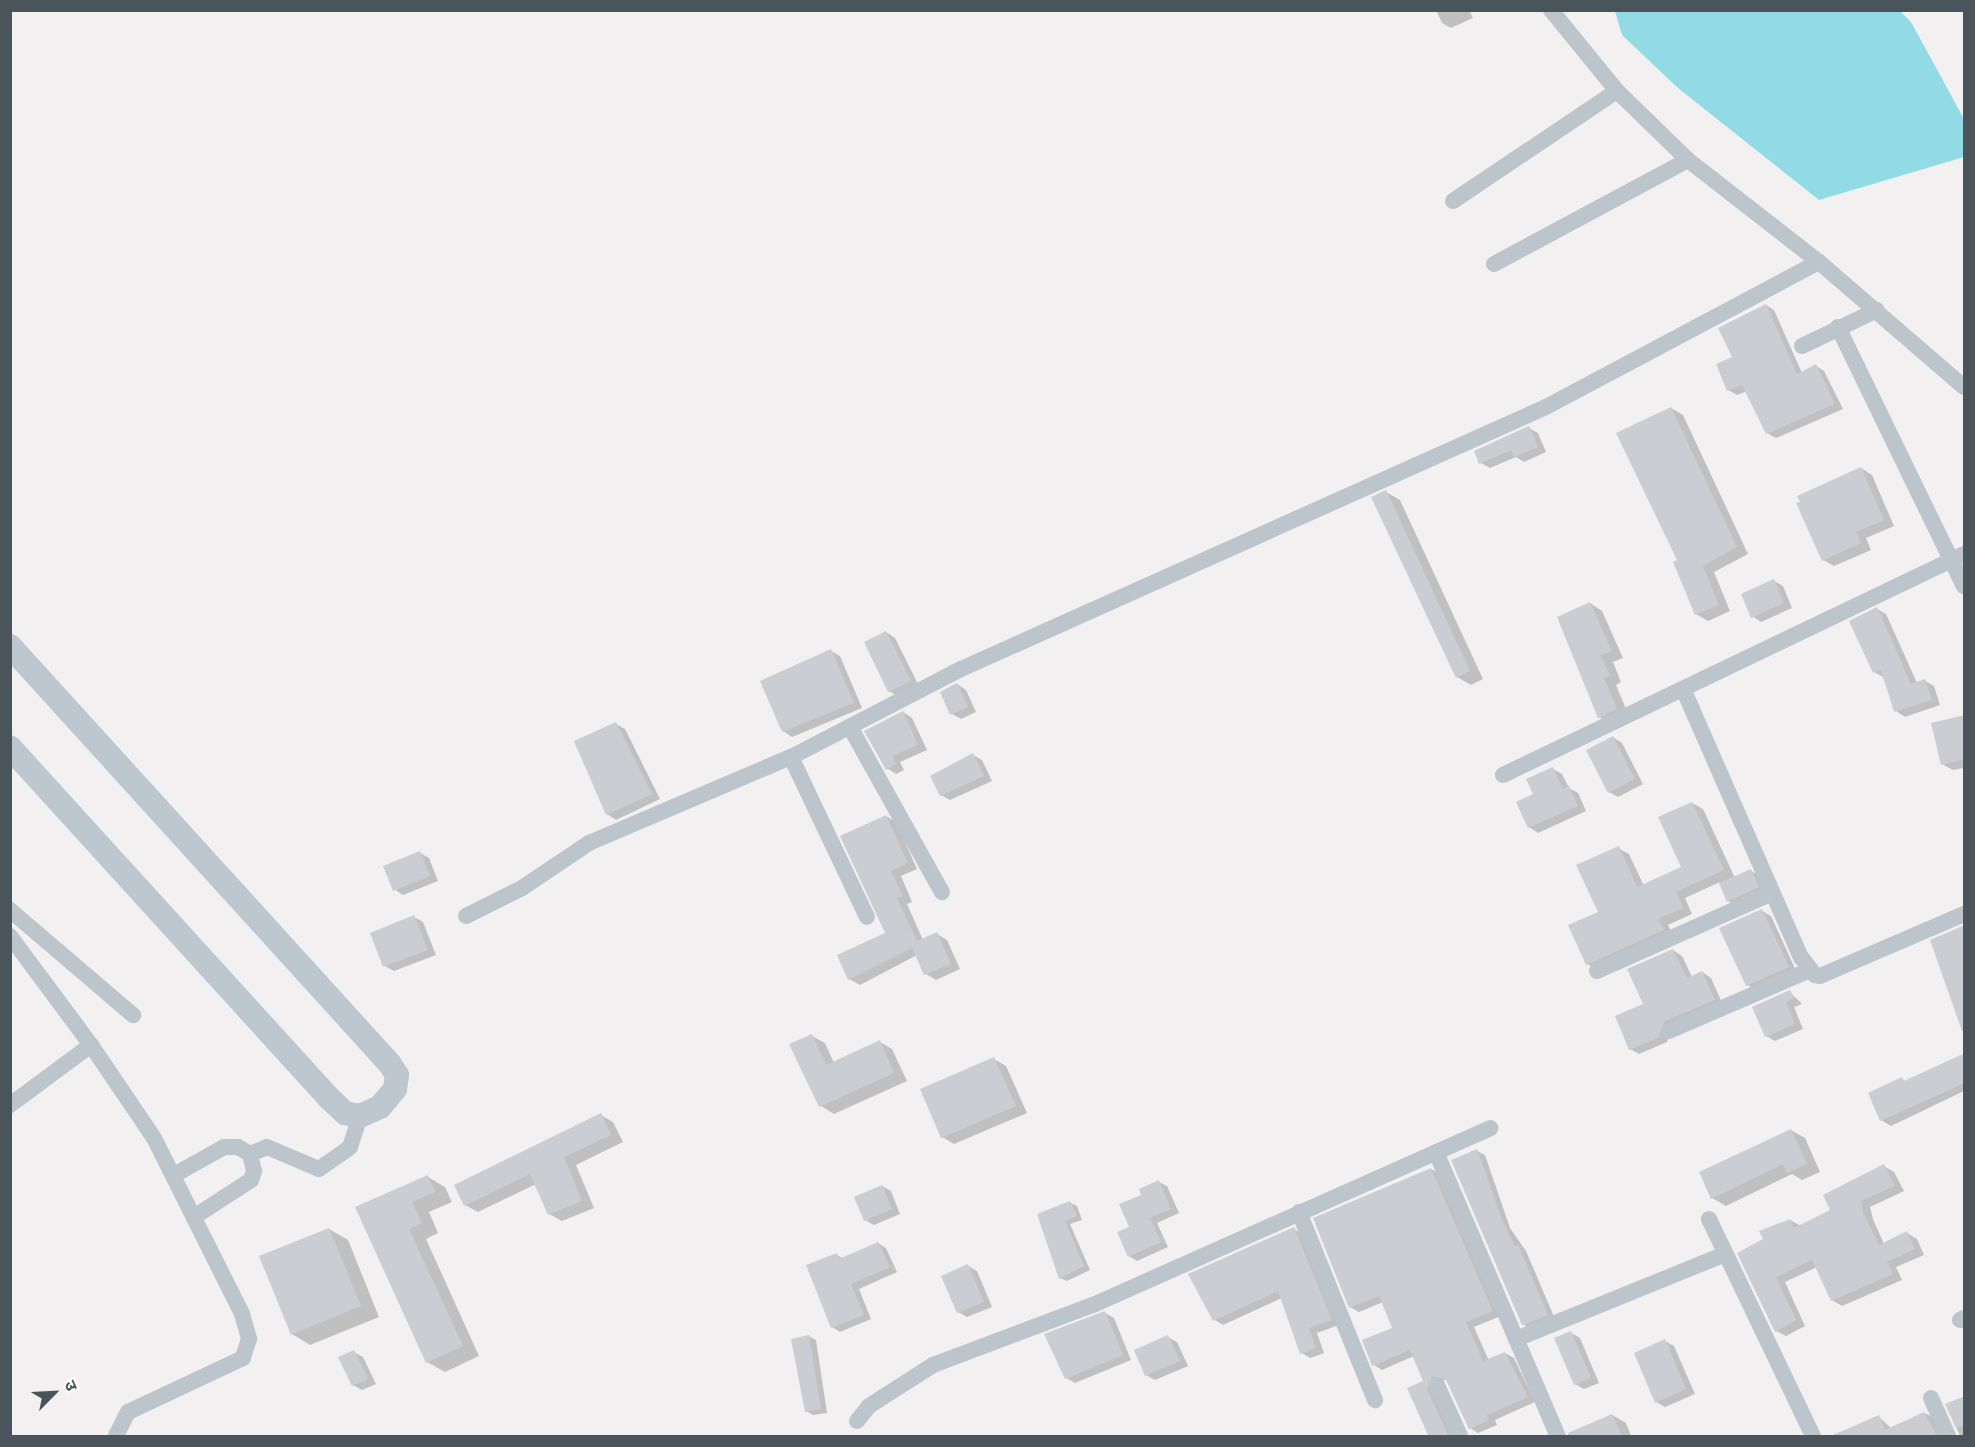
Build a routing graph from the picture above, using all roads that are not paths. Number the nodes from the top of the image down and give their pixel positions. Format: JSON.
{"nodes":[{"id":1,"x":1551,"y":10,"type":"edge"},
{"id":2,"x":1617,"y":91,"type":"junction"},
{"id":3,"x":1688,"y":160,"type":"junction"},
{"id":4,"x":1453,"y":201,"type":"dead end"},
{"id":5,"x":1819,"y":262,"type":"junction"},
{"id":6,"x":1494,"y":264,"type":"dead end"},
{"id":7,"x":1877,"y":310,"type":"junction"},
{"id":8,"x":1838,"y":327,"type":"junction"},
{"id":9,"x":1802,"y":346,"type":"dead end"},
{"id":10,"x":1965,"y":387,"type":"edge"},
{"id":11,"x":1958,"y":557,"type":"edge"},
{"id":12,"x":1965,"y":585,"type":"edge"},
{"id":13,"x":10,"y":646,"type":"edge"},
{"id":14,"x":1684,"y":691,"type":"junction"},
{"id":15,"x":850,"y":728,"type":"junction"},
{"id":16,"x":10,"y":747,"type":"edge"},
{"id":17,"x":791,"y":757,"type":"junction"},
{"id":18,"x":1503,"y":775,"type":"dead end"},
{"id":19,"x":942,"y":892,"type":"dead end"},
{"id":20,"x":1772,"y":893,"type":"junction"},
{"id":21,"x":10,"y":910,"type":"edge"},
{"id":22,"x":1965,"y":914,"type":"edge"},
{"id":23,"x":466,"y":916,"type":"dead end"},
{"id":24,"x":867,"y":916,"type":"dead end"},
{"id":25,"x":10,"y":936,"type":"edge"},
{"id":26,"x":1810,"y":970,"type":"junction"},
{"id":27,"x":1597,"y":971,"type":"dead end"},
{"id":28,"x":133,"y":1015,"type":"dead end"},
{"id":29,"x":1669,"y":1031,"type":"dead end"},
{"id":30,"x":91,"y":1045,"type":"junction"},
{"id":31,"x":10,"y":1105,"type":"edge"},
{"id":32,"x":360,"y":1116,"type":"junction"},
{"id":33,"x":1490,"y":1128,"type":"dead end"},
{"id":34,"x":1436,"y":1152,"type":"junction"},
{"id":35,"x":250,"y":1154,"type":"junction"},
{"id":36,"x":174,"y":1175,"type":"junction"},
{"id":37,"x":1299,"y":1212,"type":"junction"},
{"id":38,"x":194,"y":1217,"type":"junction"},
{"id":39,"x":1709,"y":1219,"type":"dead end"},
{"id":40,"x":1725,"y":1254,"type":"junction"},
{"id":41,"x":1516,"y":1340,"type":"junction"},
{"id":42,"x":1437,"y":1385,"type":"dead end"},
{"id":43,"x":1931,"y":1398,"type":"dead end"},
{"id":44,"x":1375,"y":1400,"type":"dead end"},
{"id":45,"x":857,"y":1421,"type":"dead end"},
{"id":46,"x":117,"y":1437,"type":"edge"},
{"id":47,"x":1460,"y":1437,"type":"edge"},
{"id":48,"x":1558,"y":1437,"type":"edge"},
{"id":49,"x":1813,"y":1437,"type":"edge"},
{"id":50,"x":1948,"y":1437,"type":"edge"}],
"edges":[{"from":1,"to":2,"type":"street"},
{"from":2,"to":3,"type":"street"},
{"from":2,"to":4,"type":"street"},
{"from":3,"to":5,"type":"street"},
{"from":3,"to":6,"type":"street"},
{"from":5,"to":7,"type":"street"},
{"from":5,"to":15,"type":"street"},
{"from":7,"to":8,"type":"street"},
{"from":7,"to":10,"type":"street"},
{"from":8,"to":9,"type":"street"},
{"from":8,"to":11,"type":"street"},
{"from":11,"to":12,"type":"street"},
{"from":11,"to":14,"type":"street"},
{"from":13,"to":32,"type":"street"},
{"from":14,"to":18,"type":"street"},
{"from":14,"to":20,"type":"street"},
{"from":15,"to":17,"type":"street"},
{"from":15,"to":19,"type":"street"},
{"from":16,"to":32,"type":"street"},
{"from":17,"to":23,"type":"street"},
{"from":17,"to":24,"type":"street"},
{"from":20,"to":26,"type":"street"},
{"from":20,"to":27,"type":"street"},
{"from":21,"to":28,"type":"street"},
{"from":22,"to":26,"type":"street"},
{"from":25,"to":30,"type":"street"},
{"from":26,"to":29,"type":"street"},
{"from":30,"to":31,"type":"street"},
{"from":30,"to":36,"type":"street"},
{"from":32,"to":35,"type":"street"},
{"from":33,"to":34,"type":"street"},
{"from":34,"to":37,"type":"street"},
{"from":34,"to":41,"type":"street"},
{"from":35,"to":36,"type":"street"},
{"from":35,"to":38,"type":"street"},
{"from":36,"to":38,"type":"street"},
{"from":37,"to":44,"type":"street"},
{"from":37,"to":45,"type":"street"},
{"from":38,"to":46,"type":"street"},
{"from":39,"to":40,"type":"street"},
{"from":40,"to":41,"type":"street"},
{"from":40,"to":49,"type":"street"},
{"from":41,"to":48,"type":"street"},
{"from":42,"to":47,"type":"street"},
{"from":43,"to":50,"type":"street"}]}
